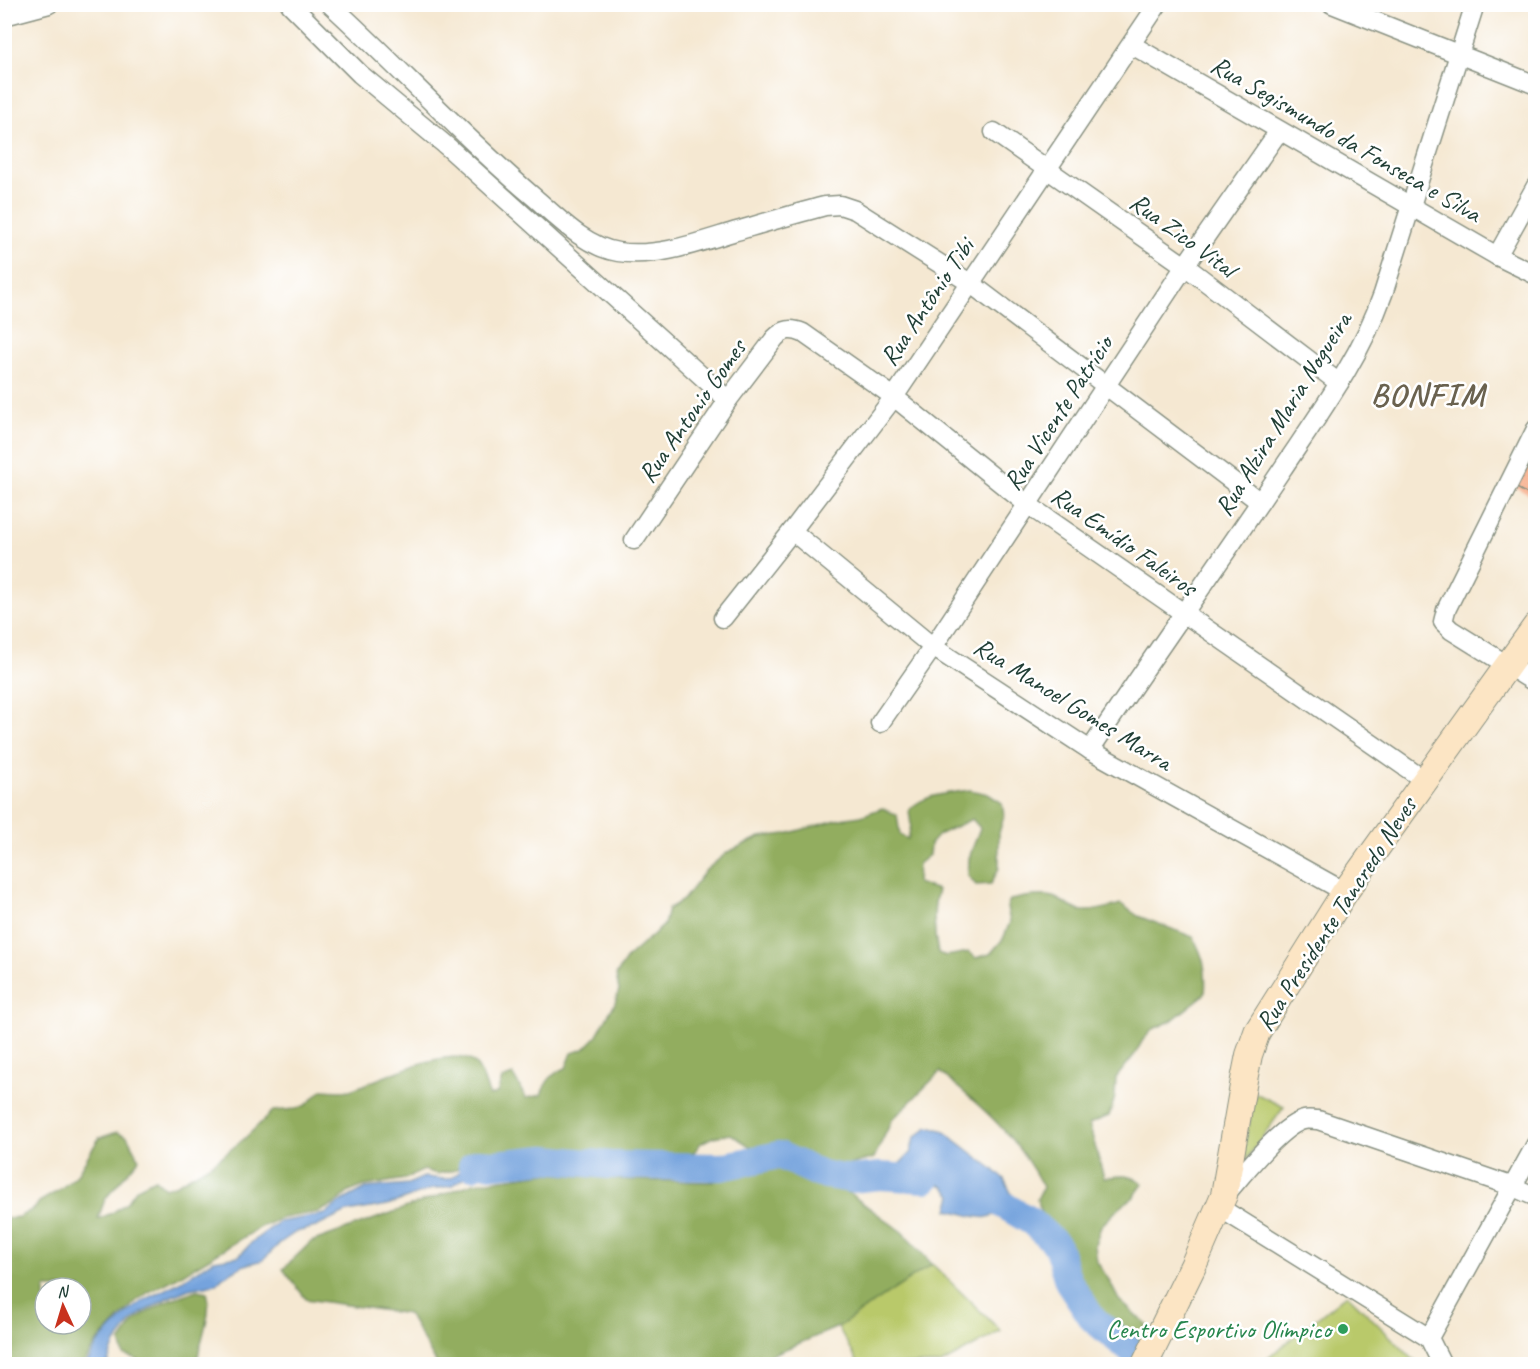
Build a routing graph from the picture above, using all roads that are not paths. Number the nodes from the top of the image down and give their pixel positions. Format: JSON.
{"nodes":[{"id":1,"x":49,"y":4,"type":"edge"},
{"id":2,"x":290,"y":4,"type":"edge"},
{"id":3,"x":330,"y":4,"type":"edge"},
{"id":4,"x":1158,"y":4,"type":"edge"},
{"id":5,"x":1332,"y":4,"type":"edge"},
{"id":6,"x":1475,"y":4,"type":"edge"},
{"id":7,"x":4,"y":16,"type":"edge"},
{"id":8,"x":1132,"y":45,"type":"junction"},
{"id":9,"x":1460,"y":55,"type":"junction"},
{"id":10,"x":1536,"y":86,"type":"edge"},
{"id":11,"x":1279,"y":131,"type":"junction"},
{"id":12,"x":994,"y":132,"type":"dead end"},
{"id":13,"x":1047,"y":171,"type":"junction"},
{"id":14,"x":1536,"y":186,"type":"edge"},
{"id":15,"x":1411,"y":205,"type":"junction"},
{"id":16,"x":1497,"y":256,"type":"junction"},
{"id":17,"x":1185,"y":266,"type":"junction"},
{"id":18,"x":1536,"y":275,"type":"edge"},
{"id":19,"x":970,"y":282,"type":"junction"},
{"id":20,"x":803,"y":333,"type":"joint"},
{"id":21,"x":1339,"y":383,"type":"junction"},
{"id":22,"x":1106,"y":387,"type":"junction"},
{"id":23,"x":894,"y":397,"type":"junction"},
{"id":24,"x":728,"y":400,"type":"junction"},
{"id":25,"x":1536,"y":429,"type":"edge"},
{"id":26,"x":1260,"y":502,"type":"junction"},
{"id":27,"x":1028,"y":505,"type":"junction"},
{"id":28,"x":792,"y":531,"type":"junction"},
{"id":29,"x":634,"y":540,"type":"dead end"},
{"id":30,"x":1182,"y":613,"type":"junction"},
{"id":31,"x":723,"y":618,"type":"dead end"},
{"id":32,"x":1536,"y":626,"type":"edge"},
{"id":33,"x":933,"y":647,"type":"junction"},
{"id":34,"x":1508,"y":666,"type":"junction"},
{"id":35,"x":1536,"y":683,"type":"edge"},
{"id":36,"x":880,"y":723,"type":"dead end"},
{"id":37,"x":1090,"y":750,"type":"junction"},
{"id":38,"x":1424,"y":780,"type":"junction"},
{"id":39,"x":1346,"y":892,"type":"junction"},
{"id":40,"x":1536,"y":1144,"type":"edge"},
{"id":41,"x":1511,"y":1186,"type":"junction"},
{"id":42,"x":1536,"y":1197,"type":"edge"},
{"id":43,"x":1222,"y":1202,"type":"junction"},
{"id":44,"x":1429,"y":1338,"type":"junction"},
{"id":45,"x":1145,"y":1365,"type":"edge"},
{"id":46,"x":1442,"y":1365,"type":"edge"}],
"edges":[{"from":1,"to":7,"type":"street"},
{"from":2,"to":24,"type":"street"},
{"from":3,"to":19,"type":"street"},
{"from":4,"to":8,"type":"street","name":"Rua Antônio Tibi"},
{"from":5,"to":9,"type":"street"},
{"from":6,"to":9,"type":"street","name":"Rua Alzira Maria Nogueira"},
{"from":8,"to":11,"type":"street","name":"Rua Segismundo da Fonseca e Silva"},
{"from":8,"to":13,"type":"street","name":"Rua Antônio Tibi"},
{"from":9,"to":10,"type":"street"},
{"from":9,"to":15,"type":"street","name":"Rua Alzira Maria Nogueira"},
{"from":11,"to":15,"type":"street","name":"Rua Segismundo da Fonseca e Silva"},
{"from":11,"to":17,"type":"street","name":"Rua Vicente Patrício"},
{"from":12,"to":13,"type":"street","name":"Rua Zico Vital"},
{"from":13,"to":17,"type":"street","name":"Rua Zico Vital"},
{"from":13,"to":19,"type":"street","name":"Rua Antônio Tibi"},
{"from":14,"to":16,"type":"street"},
{"from":15,"to":16,"type":"street","name":"Rua Segismundo da Fonseca e Silva"},
{"from":15,"to":21,"type":"street","name":"Rua Alzira Maria Nogueira"},
{"from":16,"to":18,"type":"street","name":"Rua Segismundo da Fonseca e Silva"},
{"from":17,"to":21,"type":"street","name":"Rua Zico Vital"},
{"from":17,"to":22,"type":"street","name":"Rua Vicente Patrício"},
{"from":19,"to":22,"type":"street"},
{"from":19,"to":23,"type":"street","name":"Rua Antônio Tibi"},
{"from":20,"to":23,"type":"street","name":"Rua Emídio Faleiros"},
{"from":20,"to":24,"type":"street","name":"Rua Antonio Gomes"},
{"from":21,"to":26,"type":"street","name":"Rua Alzira Maria Nogueira"},
{"from":22,"to":26,"type":"street"},
{"from":22,"to":27,"type":"street","name":"Rua Vicente Patrício"},
{"from":23,"to":27,"type":"street","name":"Rua Emídio Faleiros"},
{"from":23,"to":28,"type":"street","name":"Rua Antônio Tibi"},
{"from":24,"to":29,"type":"street","name":"Rua Antonio Gomes"},
{"from":25,"to":34,"type":"street"},
{"from":26,"to":30,"type":"street","name":"Rua Alzira Maria Nogueira"},
{"from":27,"to":30,"type":"street","name":"Rua Emídio Faleiros"},
{"from":27,"to":33,"type":"street","name":"Rua Vicente Patrício"},
{"from":28,"to":31,"type":"street","name":"Rua Antônio Tibi"},
{"from":28,"to":33,"type":"street","name":"Rua Manoel Gomes Marra"},
{"from":30,"to":37,"type":"street","name":"Rua Alzira Maria Nogueira"},
{"from":30,"to":38,"type":"street","name":"Rua Emídio Faleiros"},
{"from":32,"to":34,"type":"main road","name":"Rua Presidente Tancredo Neves"},
{"from":33,"to":36,"type":"street","name":"Rua Vicente Patrício"},
{"from":33,"to":37,"type":"street","name":"Rua Manoel Gomes Marra"},
{"from":34,"to":35,"type":"street"},
{"from":34,"to":38,"type":"main road","name":"Rua Presidente Tancredo Neves"},
{"from":37,"to":39,"type":"street","name":"Rua Manoel Gomes Marra"},
{"from":38,"to":39,"type":"main road","name":"Rua Presidente Tancredo Neves"},
{"from":39,"to":43,"type":"main road","name":"Rua Presidente Tancredo Neves"},
{"from":40,"to":41,"type":"street"},
{"from":41,"to":42,"type":"street"},
{"from":41,"to":43,"type":"street"},
{"from":41,"to":44,"type":"street"},
{"from":43,"to":44,"type":"street"},
{"from":43,"to":45,"type":"main road","name":"Rua Presidente Tancredo Neves"},
{"from":44,"to":46,"type":"street"}]}
